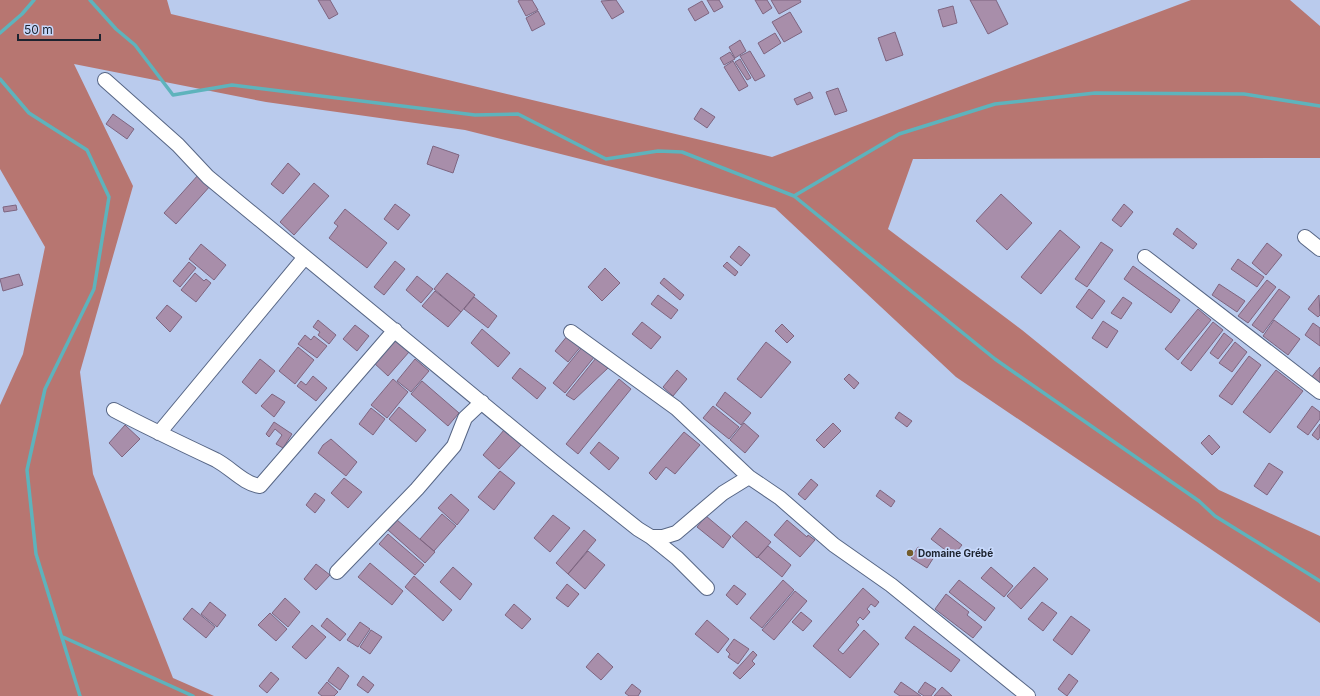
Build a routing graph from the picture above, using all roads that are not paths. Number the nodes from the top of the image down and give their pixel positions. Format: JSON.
{"nodes":[{"id":1,"x":105,"y":80,"type":"dead end"},
{"id":2,"x":1305,"y":238,"type":"dead end"},
{"id":3,"x":1320,"y":249,"type":"edge"},
{"id":4,"x":305,"y":257,"type":"junction"},
{"id":5,"x":1145,"y":257,"type":"dead end"},
{"id":6,"x":395,"y":330,"type":"junction"},
{"id":7,"x":571,"y":332,"type":"dead end"},
{"id":8,"x":1320,"y":392,"type":"edge"},
{"id":9,"x":482,"y":402,"type":"junction"},
{"id":10,"x":114,"y":410,"type":"dead end"},
{"id":11,"x":159,"y":433,"type":"junction"},
{"id":12,"x":749,"y":477,"type":"junction"},
{"id":13,"x":651,"y":537,"type":"junction"},
{"id":14,"x":337,"y":572,"type":"dead end"},
{"id":15,"x":707,"y":588,"type":"dead end"},
{"id":16,"x":1028,"y":696,"type":"edge"}],
"edges":[{"from":1,"to":4,"type":"street"},
{"from":2,"to":3,"type":"street"},
{"from":4,"to":6,"type":"street"},
{"from":4,"to":11,"type":"street"},
{"from":5,"to":8,"type":"street"},
{"from":6,"to":9,"type":"street"},
{"from":6,"to":11,"type":"street"},
{"from":7,"to":12,"type":"street"},
{"from":9,"to":13,"type":"street"},
{"from":9,"to":14,"type":"street"},
{"from":10,"to":11,"type":"street"},
{"from":12,"to":13,"type":"street"},
{"from":12,"to":16,"type":"street"},
{"from":13,"to":15,"type":"street"}]}
